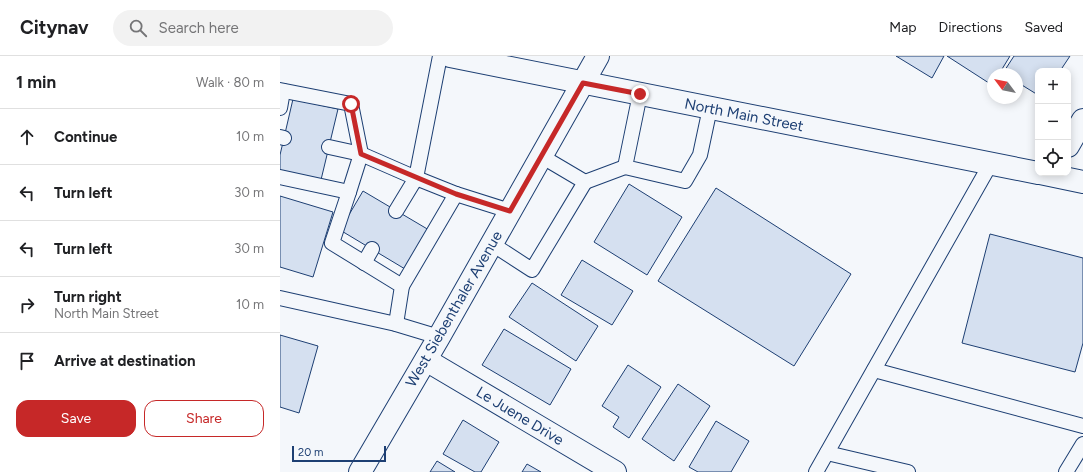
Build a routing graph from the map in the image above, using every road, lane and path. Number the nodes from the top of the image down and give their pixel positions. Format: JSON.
{"nodes":[{"id":1,"x":440,"y":56,"type":"edge"},
{"id":2,"x":450,"y":56,"type":"edge"},
{"id":3,"x":598,"y":56,"type":"edge"},
{"id":4,"x":583,"y":83,"type":"junction"},
{"id":5,"x":282,"y":91,"type":"edge"},
{"id":6,"x":640,"y":94,"type":"junction"},
{"id":7,"x":280,"y":108,"type":"edge"},
{"id":8,"x":710,"y":108,"type":"junction"},
{"id":9,"x":1083,"y":120,"type":"edge"},
{"id":10,"x":1071,"y":141,"type":"edge"},
{"id":11,"x":329,"y":147,"type":"dead end"},
{"id":12,"x":361,"y":154,"type":"junction"},
{"id":13,"x":541,"y":156,"type":"junction"},
{"id":14,"x":991,"y":163,"type":"junction"},
{"id":15,"x":625,"y":167,"type":"junction"},
{"id":16,"x":1035,"y":171,"type":"edge"},
{"id":17,"x":1058,"y":176,"type":"edge"},
{"id":18,"x":280,"y":177,"type":"edge"},
{"id":19,"x":416,"y":178,"type":"junction"},
{"id":20,"x":585,"y":182,"type":"junction"},
{"id":21,"x":1083,"y":182,"type":"edge"},
{"id":22,"x":349,"y":192,"type":"junction"},
{"id":23,"x":456,"y":194,"type":"junction"},
{"id":24,"x":396,"y":211,"type":"dead end"},
{"id":25,"x":510,"y":211,"type":"junction"},
{"id":26,"x":492,"y":244,"type":"junction"},
{"id":27,"x":372,"y":249,"type":"dead end"},
{"id":28,"x":364,"y":263,"type":"junction"},
{"id":29,"x":402,"y":286,"type":"junction"},
{"id":30,"x":280,"y":298,"type":"edge"},
{"id":31,"x":396,"y":324,"type":"junction"},
{"id":32,"x":439,"y":337,"type":"junction"},
{"id":33,"x":426,"y":360,"type":"junction"},
{"id":34,"x":874,"y":370,"type":"junction"},
{"id":35,"x":1083,"y":426,"type":"edge"},
{"id":36,"x":1083,"y":444,"type":"edge"},
{"id":37,"x":827,"y":453,"type":"junction"},
{"id":38,"x":360,"y":472,"type":"edge"},
{"id":39,"x":615,"y":472,"type":"edge"},
{"id":40,"x":816,"y":472,"type":"edge"},
{"id":41,"x":908,"y":472,"type":"edge"},
{"id":42,"x":1066,"y":472,"type":"edge"}],
"edges":[{"from":1,"to":19,"type":"lane"},
{"from":2,"to":4,"type":"main road","name":"North Main Street"},
{"from":3,"to":4,"type":"main road","name":"West Siebenthaler Avenue"},
{"from":4,"to":6,"type":"main road","name":"North Main Street"},
{"from":4,"to":13,"type":"main road","name":"West Siebenthaler Avenue"},
{"from":5,"to":7,"type":"lane"},
{"from":5,"to":12,"type":"lane"},
{"from":6,"to":8,"type":"main road","name":"North Main Street"},
{"from":6,"to":15,"type":"lane"},
{"from":8,"to":14,"type":"main road","name":"North Main Street"},
{"from":8,"to":15,"type":"lane"},
{"from":9,"to":10,"type":"main road"},
{"from":11,"to":12,"type":"lane"},
{"from":12,"to":19,"type":"lane"},
{"from":12,"to":22,"type":"lane"},
{"from":13,"to":20,"type":"lane"},
{"from":13,"to":25,"type":"main road","name":"West Siebenthaler Avenue"},
{"from":14,"to":16,"type":"main road","name":"North Main Street"},
{"from":14,"to":34,"type":"lane"},
{"from":15,"to":20,"type":"lane"},
{"from":17,"to":21,"type":"main road","name":"North Main Street"},
{"from":18,"to":22,"type":"lane"},
{"from":19,"to":23,"type":"lane"},
{"from":19,"to":24,"type":"lane"},
{"from":20,"to":26,"type":"lane"},
{"from":22,"to":28,"type":"lane"},
{"from":23,"to":25,"type":"lane"},
{"from":23,"to":29,"type":"lane"},
{"from":25,"to":26,"type":"main road","name":"West Siebenthaler Avenue"},
{"from":26,"to":32,"type":"main road","name":"West Siebenthaler Avenue"},
{"from":27,"to":28,"type":"lane"},
{"from":28,"to":29,"type":"lane"},
{"from":29,"to":31,"type":"lane"},
{"from":30,"to":31,"type":"lane"},
{"from":31,"to":32,"type":"lane"},
{"from":32,"to":33,"type":"main road","name":"West Siebenthaler Avenue"},
{"from":33,"to":38,"type":"main road","name":"West Siebenthaler Avenue"},
{"from":33,"to":39,"type":"main road","name":"Le Juene Drive"},
{"from":34,"to":35,"type":"lane"},
{"from":34,"to":37,"type":"lane"},
{"from":36,"to":42,"type":"lane"},
{"from":37,"to":40,"type":"lane"},
{"from":37,"to":41,"type":"lane"}]}
